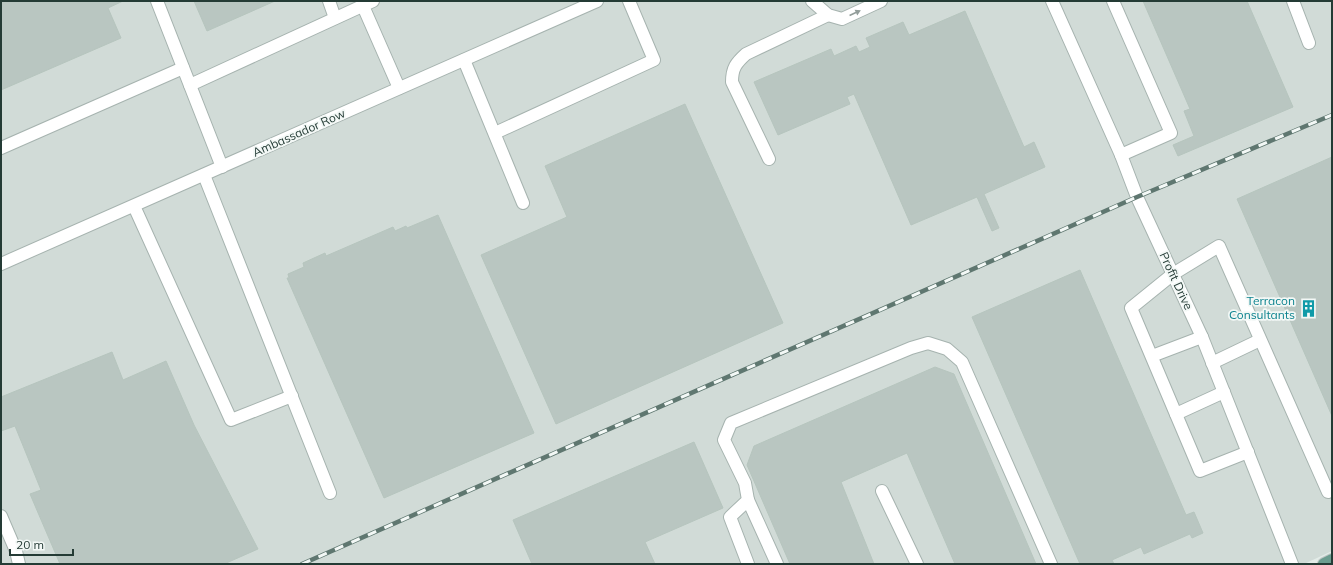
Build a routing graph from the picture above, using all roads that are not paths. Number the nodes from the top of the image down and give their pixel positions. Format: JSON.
{"nodes":[{"id":1,"x":157,"y":1,"type":"edge"},
{"id":2,"x":329,"y":1,"type":"edge"},
{"id":3,"x":597,"y":1,"type":"edge"},
{"id":4,"x":629,"y":1,"type":"edge"},
{"id":5,"x":812,"y":1,"type":"edge"},
{"id":6,"x":881,"y":1,"type":"edge"},
{"id":7,"x":1052,"y":1,"type":"edge"},
{"id":8,"x":1113,"y":1,"type":"edge"},
{"id":9,"x":1293,"y":1,"type":"edge"},
{"id":10,"x":368,"y":3,"type":"edge"},
{"id":11,"x":584,"y":4,"type":"edge"},
{"id":12,"x":828,"y":15,"type":"junction"},
{"id":13,"x":335,"y":18,"type":"junction"},
{"id":14,"x":1309,"y":43,"type":"dead end"},
{"id":15,"x":464,"y":60,"type":"junction"},
{"id":16,"x":183,"y":68,"type":"junction"},
{"id":17,"x":190,"y":85,"type":"junction"},
{"id":18,"x":399,"y":88,"type":"junction"},
{"id":19,"x":495,"y":133,"type":"junction"},
{"id":20,"x":1,"y":148,"type":"edge"},
{"id":21,"x":1121,"y":155,"type":"junction"},
{"id":22,"x":769,"y":159,"type":"dead end"},
{"id":23,"x":222,"y":167,"type":"junction"},
{"id":24,"x":204,"y":175,"type":"junction"},
{"id":25,"x":523,"y":203,"type":"dead end"},
{"id":26,"x":134,"y":206,"type":"junction"},
{"id":27,"x":1,"y":264,"type":"edge"},
{"id":28,"x":1173,"y":274,"type":"junction"},
{"id":29,"x":1202,"y":337,"type":"junction"},
{"id":30,"x":1260,"y":340,"type":"junction"},
{"id":31,"x":1152,"y":356,"type":"junction"},
{"id":32,"x":1212,"y":363,"type":"junction"},
{"id":33,"x":1224,"y":392,"type":"junction"},
{"id":34,"x":292,"y":396,"type":"junction"},
{"id":35,"x":1176,"y":414,"type":"junction"},
{"id":36,"x":1248,"y":452,"type":"junction"},
{"id":37,"x":882,"y":491,"type":"dead end"},
{"id":38,"x":1328,"y":492,"type":"dead end"},
{"id":39,"x":330,"y":493,"type":"dead end"},
{"id":40,"x":748,"y":500,"type":"junction"},
{"id":41,"x":1,"y":516,"type":"edge"},
{"id":42,"x":1332,"y":560,"type":"edge"},
{"id":43,"x":19,"y":564,"type":"edge"},
{"id":44,"x":748,"y":564,"type":"edge"},
{"id":45,"x":777,"y":564,"type":"edge"},
{"id":46,"x":916,"y":564,"type":"edge"},
{"id":47,"x":1051,"y":564,"type":"edge"},
{"id":48,"x":1292,"y":564,"type":"edge"},
{"id":49,"x":1324,"y":564,"type":"edge"}],
"edges":[{"from":1,"to":16,"type":"street"},
{"from":2,"to":13,"type":"street"},
{"from":3,"to":11,"type":"street","name":"Ambassador Row"},
{"from":4,"to":19,"type":"street"},
{"from":5,"to":12,"type":"street"},
{"from":12,"to":6,"type":"street","one_way":true},
{"from":7,"to":21,"type":"street","name":"Profit Drive"},
{"from":8,"to":21,"type":"street"},
{"from":9,"to":14,"type":"street"},
{"from":10,"to":13,"type":"street"},
{"from":10,"to":18,"type":"street"},
{"from":11,"to":15,"type":"street","name":"Ambassador Row"},
{"from":12,"to":22,"type":"street"},
{"from":13,"to":17,"type":"street"},
{"from":15,"to":18,"type":"street","name":"Ambassador Row"},
{"from":15,"to":19,"type":"street"},
{"from":16,"to":17,"type":"street"},
{"from":16,"to":20,"type":"street"},
{"from":17,"to":23,"type":"street"},
{"from":18,"to":23,"type":"street","name":"Ambassador Row"},
{"from":19,"to":25,"type":"street"},
{"from":21,"to":28,"type":"street","name":"Profit Drive"},
{"from":23,"to":24,"type":"street","name":"Ambassador Row"},
{"from":24,"to":26,"type":"street","name":"Ambassador Row"},
{"from":24,"to":34,"type":"street"},
{"from":26,"to":27,"type":"street","name":"Ambassador Row"},
{"from":26,"to":34,"type":"street"},
{"from":28,"to":29,"type":"street","name":"Profit Drive"},
{"from":28,"to":30,"type":"street"},
{"from":28,"to":31,"type":"street"},
{"from":29,"to":31,"type":"street"},
{"from":29,"to":32,"type":"street","name":"Profit Drive"},
{"from":30,"to":32,"type":"street"},
{"from":30,"to":38,"type":"street"},
{"from":31,"to":35,"type":"street"},
{"from":32,"to":33,"type":"street","name":"Profit Drive"},
{"from":33,"to":35,"type":"street"},
{"from":33,"to":36,"type":"street","name":"Profit Drive"},
{"from":34,"to":39,"type":"street"},
{"from":35,"to":36,"type":"street"},
{"from":36,"to":48,"type":"street","name":"Profit Drive"},
{"from":37,"to":46,"type":"street"},
{"from":40,"to":44,"type":"street"},
{"from":40,"to":45,"type":"street"},
{"from":40,"to":47,"type":"street"},
{"from":41,"to":43,"type":"street"},
{"from":42,"to":49,"type":"main road"}]}
